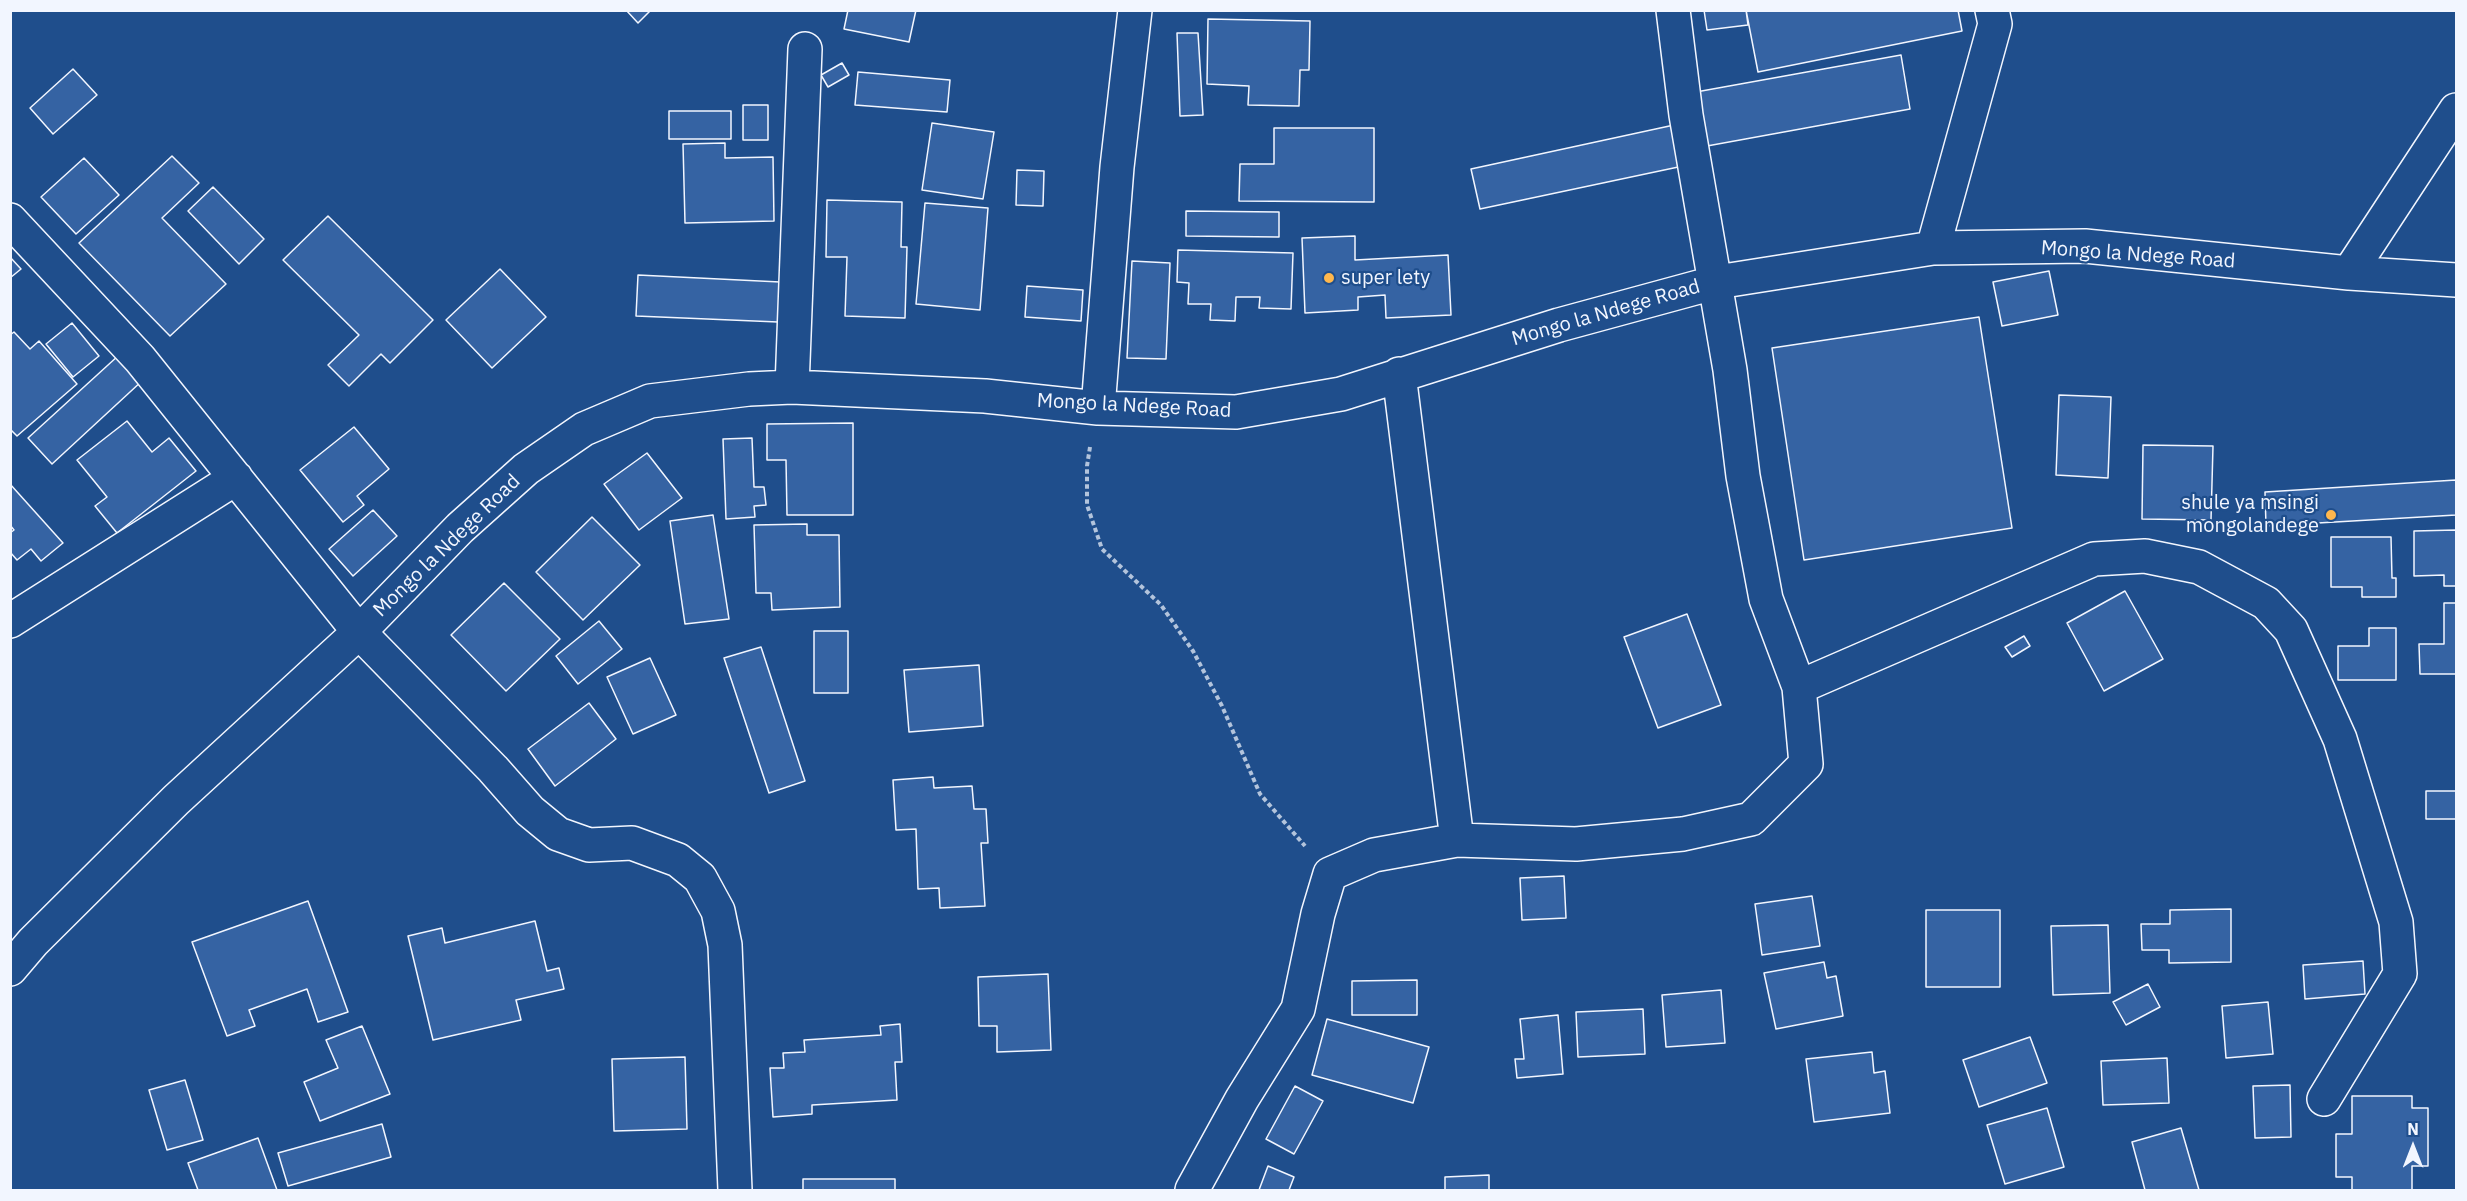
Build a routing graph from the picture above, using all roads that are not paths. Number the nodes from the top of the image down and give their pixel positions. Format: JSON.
{"nodes":[{"id":1,"x":1135,"y":10,"type":"edge"},
{"id":2,"x":1673,"y":10,"type":"edge"},
{"id":3,"x":1992,"y":10,"type":"edge"},
{"id":4,"x":805,"y":49,"type":"dead end"},
{"id":5,"x":2457,"y":110,"type":"edge"},
{"id":6,"x":10,"y":220,"type":"edge"},
{"id":7,"x":1933,"y":248,"type":"junction"},
{"id":8,"x":2349,"y":273,"type":"junction"},
{"id":9,"x":2457,"y":280,"type":"edge"},
{"id":10,"x":1717,"y":282,"type":"junction"},
{"id":11,"x":1399,"y":374,"type":"junction"},
{"id":12,"x":792,"y":387,"type":"junction"},
{"id":13,"x":1098,"y":408,"type":"junction"},
{"id":14,"x":236,"y":477,"type":"junction"},
{"id":15,"x":10,"y":621,"type":"edge"},
{"id":16,"x":359,"y":632,"type":"junction"},
{"id":17,"x":1799,"y":687,"type":"junction"},
{"id":18,"x":1457,"y":840,"type":"junction"},
{"id":19,"x":10,"y":969,"type":"edge"},
{"id":20,"x":2324,"y":1099,"type":"dead end"},
{"id":21,"x":735,"y":1191,"type":"edge"},
{"id":22,"x":1192,"y":1191,"type":"edge"}],
"edges":[{"from":1,"to":13,"type":"street"},
{"from":2,"to":10,"type":"street"},
{"from":3,"to":7,"type":"street"},
{"from":4,"to":12,"type":"street"},
{"from":5,"to":8,"type":"street"},
{"from":6,"to":14,"type":"street"},
{"from":7,"to":8,"type":"street","name":"Mongo la Ndege Road"},
{"from":7,"to":10,"type":"street","name":"Mongo la Ndege Road"},
{"from":8,"to":9,"type":"street","name":"Mongo la Ndege Road"},
{"from":10,"to":11,"type":"street","name":"Mongo la Ndege Road"},
{"from":10,"to":17,"type":"street"},
{"from":11,"to":13,"type":"street","name":"Mongo la Ndege Road"},
{"from":11,"to":18,"type":"street"},
{"from":12,"to":13,"type":"street","name":"Mongo la Ndege Road"},
{"from":12,"to":16,"type":"street","name":"Mongo la Ndege Road"},
{"from":14,"to":15,"type":"street"},
{"from":14,"to":16,"type":"street"},
{"from":16,"to":19,"type":"street","name":"Mongo la Ndege Road"},
{"from":16,"to":21,"type":"street"},
{"from":17,"to":18,"type":"street"},
{"from":17,"to":20,"type":"street"},
{"from":18,"to":22,"type":"street"}]}
